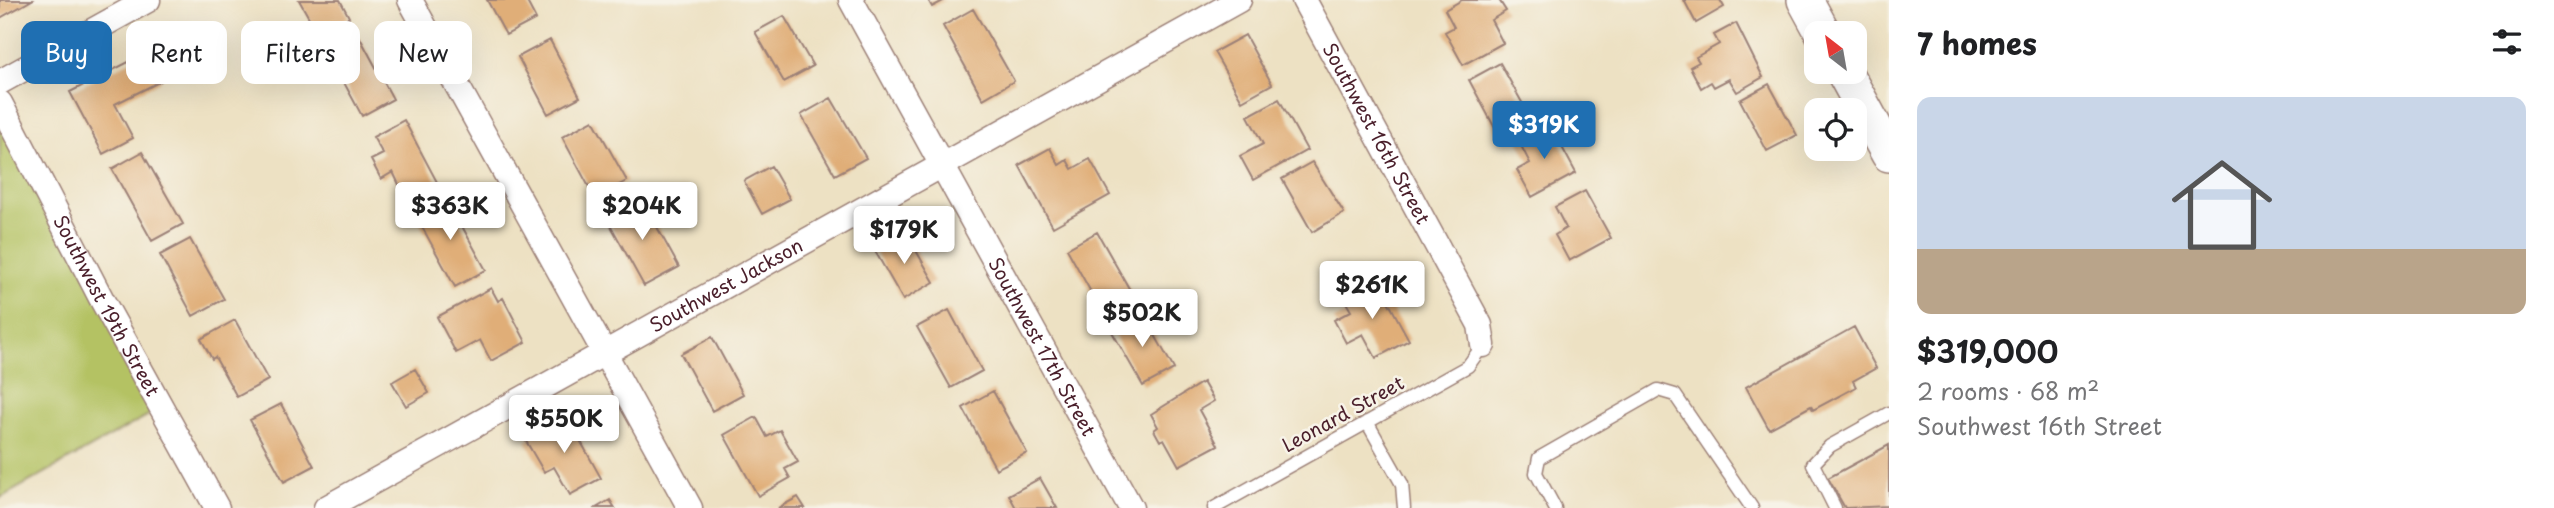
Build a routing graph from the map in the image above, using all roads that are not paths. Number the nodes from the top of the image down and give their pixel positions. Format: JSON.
{"nodes":[{"id":1,"x":148,"y":0,"type":"edge"},
{"id":2,"x":410,"y":0,"type":"edge"},
{"id":3,"x":851,"y":0,"type":"edge"},
{"id":4,"x":1239,"y":0,"type":"edge"},
{"id":5,"x":1304,"y":0,"type":"edge"},
{"id":6,"x":1805,"y":0,"type":"edge"},
{"id":7,"x":1816,"y":21,"type":"edge"},
{"id":8,"x":0,"y":82,"type":"edge"},
{"id":9,"x":1851,"y":84,"type":"edge"},
{"id":10,"x":0,"y":103,"type":"edge"},
{"id":11,"x":1889,"y":154,"type":"edge"},
{"id":12,"x":941,"y":164,"type":"junction"},
{"id":13,"x":1483,"y":345,"type":"joint"},
{"id":14,"x":606,"y":352,"type":"junction"},
{"id":15,"x":1889,"y":413,"type":"edge"},
{"id":16,"x":1367,"y":422,"type":"junction"},
{"id":17,"x":217,"y":508,"type":"edge"},
{"id":18,"x":326,"y":508,"type":"edge"},
{"id":19,"x":690,"y":508,"type":"edge"},
{"id":20,"x":1131,"y":508,"type":"edge"},
{"id":21,"x":1214,"y":508,"type":"edge"},
{"id":22,"x":1404,"y":508,"type":"edge"},
{"id":23,"x":1555,"y":508,"type":"edge"},
{"id":24,"x":1752,"y":508,"type":"edge"},
{"id":25,"x":1835,"y":508,"type":"edge"}],
"edges":[{"from":1,"to":8,"type":"street"},
{"from":2,"to":14,"type":"street"},
{"from":3,"to":12,"type":"street","name":"Southwest 17th Street"},
{"from":4,"to":12,"type":"street","name":"Southwest Jackson"},
{"from":5,"to":13,"type":"street","name":"Southwest 16th Street"},
{"from":6,"to":7,"type":"street"},
{"from":9,"to":11,"type":"street"},
{"from":10,"to":17,"type":"street","name":"Southwest 19th Street"},
{"from":12,"to":14,"type":"street","name":"Southwest Jackson"},
{"from":12,"to":20,"type":"street","name":"Southwest 17th Street"},
{"from":13,"to":16,"type":"lane","name":"Leonard Street"},
{"from":14,"to":18,"type":"street","name":"Southwest Jackson"},
{"from":14,"to":19,"type":"street"},
{"from":15,"to":25,"type":"lane"},
{"from":16,"to":21,"type":"lane","name":"Leonard Street"},
{"from":16,"to":22,"type":"lane"},
{"from":23,"to":24,"type":"lane"}]}
